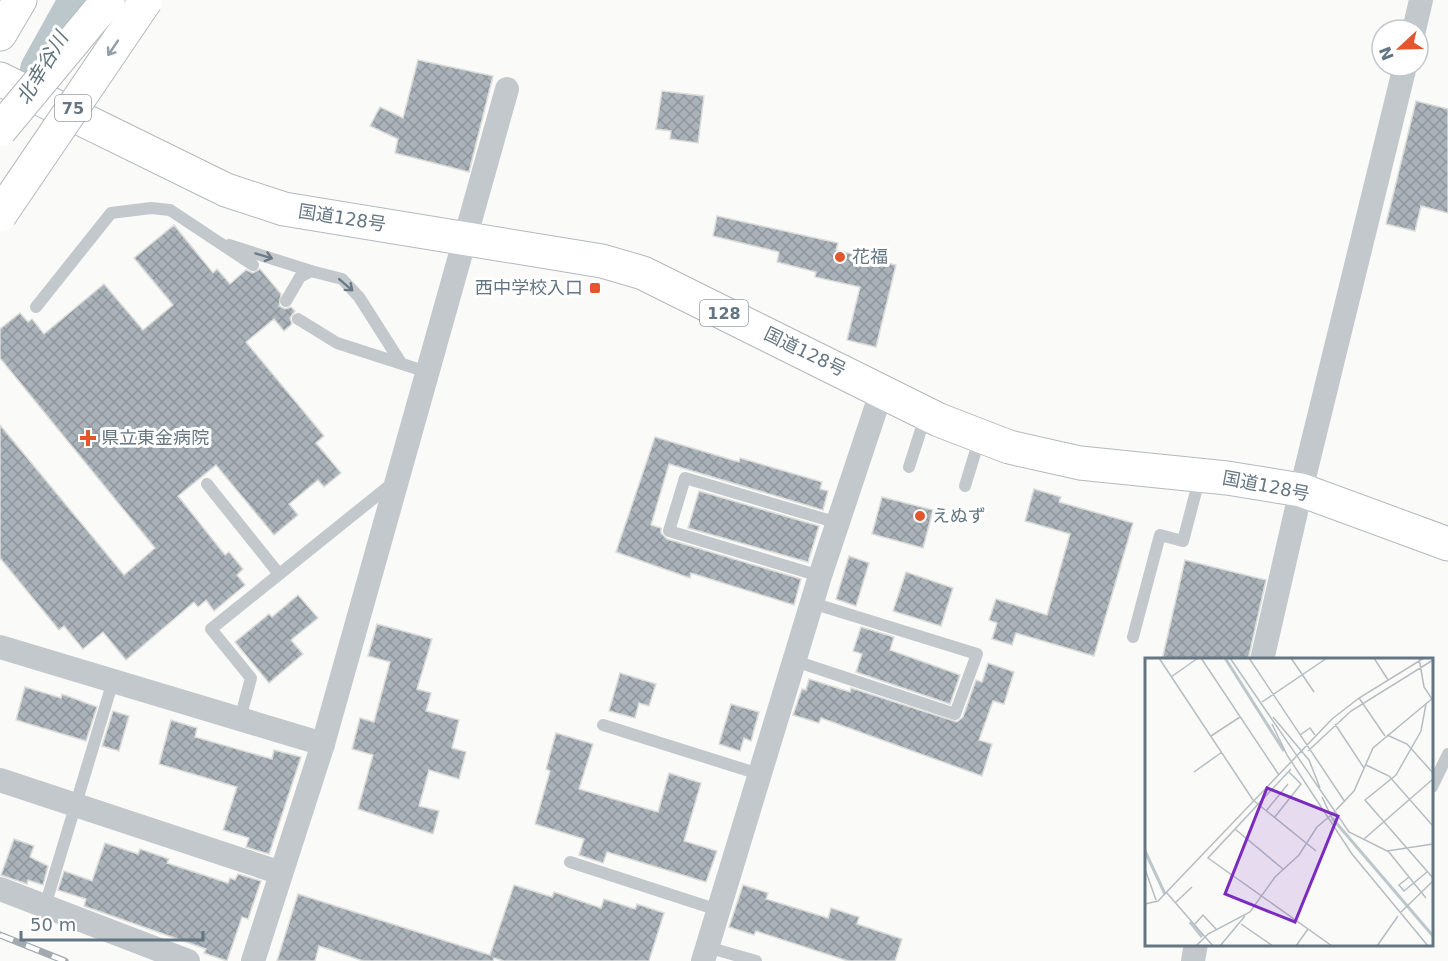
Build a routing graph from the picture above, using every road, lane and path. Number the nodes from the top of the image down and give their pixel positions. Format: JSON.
{"nodes":[{"id":1,"x":20,"y":0,"type":"edge"},
{"id":2,"x":108,"y":0,"type":"edge"},
{"id":3,"x":146,"y":0,"type":"edge"},
{"id":4,"x":1421,"y":0,"type":"edge"},
{"id":5,"x":1417,"y":18,"type":"edge"},
{"id":6,"x":0,"y":34,"type":"edge"},
{"id":7,"x":1402,"y":78,"type":"edge"},
{"id":8,"x":0,"y":79,"type":"edge"},
{"id":9,"x":507,"y":89,"type":"dead end"},
{"id":10,"x":0,"y":130,"type":"edge"},
{"id":11,"x":0,"y":216,"type":"edge"},
{"id":12,"x":467,"y":238,"type":"junction"},
{"id":13,"x":216,"y":241,"type":"junction"},
{"id":14,"x":253,"y":265,"type":"dead end"},
{"id":15,"x":311,"y":271,"type":"junction"},
{"id":16,"x":286,"y":301,"type":"dead end"},
{"id":17,"x":36,"y":307,"type":"dead end"},
{"id":18,"x":298,"y":319,"type":"dead end"},
{"id":19,"x":401,"y":363,"type":"junction"},
{"id":20,"x":427,"y":372,"type":"junction"},
{"id":21,"x":882,"y":390,"type":"junction"},
{"id":22,"x":927,"y":413,"type":"junction"},
{"id":23,"x":981,"y":436,"type":"junction"},
{"id":24,"x":909,"y":467,"type":"dead end"},
{"id":25,"x":1200,"y":475,"type":"junction"},
{"id":26,"x":397,"y":480,"type":"junction"},
{"id":27,"x":207,"y":484,"type":"dead end"},
{"id":28,"x":965,"y":486,"type":"dead end"},
{"id":29,"x":1300,"y":490,"type":"junction"},
{"id":30,"x":838,"y":523,"type":"junction"},
{"id":31,"x":1448,"y":544,"type":"edge"},
{"id":32,"x":279,"y":574,"type":"junction"},
{"id":33,"x":820,"y":576,"type":"junction"},
{"id":34,"x":812,"y":603,"type":"junction"},
{"id":35,"x":1133,"y":637,"type":"dead end"},
{"id":36,"x":0,"y":647,"type":"edge"},
{"id":37,"x":1262,"y":658,"type":"edge"},
{"id":38,"x":795,"y":661,"type":"junction"},
{"id":39,"x":113,"y":681,"type":"junction"},
{"id":40,"x":240,"y":719,"type":"junction"},
{"id":41,"x":603,"y":725,"type":"dead end"},
{"id":42,"x":323,"y":744,"type":"junction"},
{"id":43,"x":1448,"y":754,"type":"edge"},
{"id":44,"x":759,"y":774,"type":"junction"},
{"id":45,"x":0,"y":780,"type":"edge"},
{"id":46,"x":1433,"y":783,"type":"edge"},
{"id":47,"x":75,"y":805,"type":"junction"},
{"id":48,"x":570,"y":861,"type":"dead end"},
{"id":49,"x":281,"y":873,"type":"junction"},
{"id":50,"x":0,"y":889,"type":"edge"},
{"id":51,"x":45,"y":906,"type":"junction"},
{"id":52,"x":718,"y":910,"type":"junction"},
{"id":53,"x":1196,"y":946,"type":"edge"},
{"id":54,"x":705,"y":954,"type":"edge"},
{"id":55,"x":188,"y":961,"type":"edge"},
{"id":56,"x":253,"y":961,"type":"edge"},
{"id":57,"x":756,"y":961,"type":"edge"},
{"id":58,"x":1192,"y":961,"type":"edge"}],
"edges":[{"from":1,"to":6,"type":"main road"},
{"from":2,"to":10,"type":"main road","number":"75","bridge":true},
{"from":3,"to":11,"type":"main road","number":"75","one_way":true,"bridge":true},
{"from":4,"to":5,"type":"street"},
{"from":7,"to":29,"type":"street"},
{"from":8,"to":12,"type":"main road","name":"国道128号","number":"128"},
{"from":9,"to":12,"type":"street"},
{"from":12,"to":20,"type":"street"},
{"from":12,"to":21,"type":"main road","name":"国道128号","number":"128"},
{"from":13,"to":14,"type":"lane"},
{"from":13,"to":15,"type":"lane","one_way":true},
{"from":13,"to":17,"type":"lane"},
{"from":15,"to":16,"type":"lane"},
{"from":15,"to":19,"type":"lane","one_way":true},
{"from":18,"to":19,"type":"lane"},
{"from":19,"to":20,"type":"lane"},
{"from":20,"to":26,"type":"street"},
{"from":21,"to":22,"type":"main road","name":"国道128号","number":"128"},
{"from":21,"to":30,"type":"street"},
{"from":22,"to":23,"type":"main road","name":"国道128号","number":"128"},
{"from":22,"to":24,"type":"lane"},
{"from":23,"to":25,"type":"main road","name":"国道128号","number":"128"},
{"from":23,"to":28,"type":"lane"},
{"from":25,"to":29,"type":"main road","name":"国道128号","number":"128"},
{"from":25,"to":35,"type":"lane"},
{"from":26,"to":32,"type":"lane"},
{"from":26,"to":42,"type":"street"},
{"from":27,"to":32,"type":"lane"},
{"from":29,"to":31,"type":"main road","name":"国道128号","number":"128"},
{"from":29,"to":37,"type":"street"},
{"from":30,"to":33,"type":"street"},
{"from":30,"to":33,"type":"lane"},
{"from":32,"to":40,"type":"lane"},
{"from":33,"to":34,"type":"street"},
{"from":34,"to":38,"type":"street"},
{"from":34,"to":38,"type":"lane"},
{"from":36,"to":39,"type":"street"},
{"from":38,"to":44,"type":"street"},
{"from":39,"to":40,"type":"street"},
{"from":39,"to":47,"type":"lane"},
{"from":40,"to":42,"type":"street"},
{"from":41,"to":44,"type":"lane"},
{"from":42,"to":49,"type":"street"},
{"from":43,"to":46,"type":"lane"},
{"from":44,"to":52,"type":"street"},
{"from":45,"to":47,"type":"street"},
{"from":47,"to":49,"type":"street"},
{"from":47,"to":51,"type":"lane"},
{"from":48,"to":52,"type":"lane"},
{"from":49,"to":56,"type":"street"},
{"from":50,"to":51,"type":"street"},
{"from":51,"to":55,"type":"street"},
{"from":52,"to":54,"type":"street"},
{"from":53,"to":58,"type":"street"},
{"from":54,"to":57,"type":"lane"}]}
